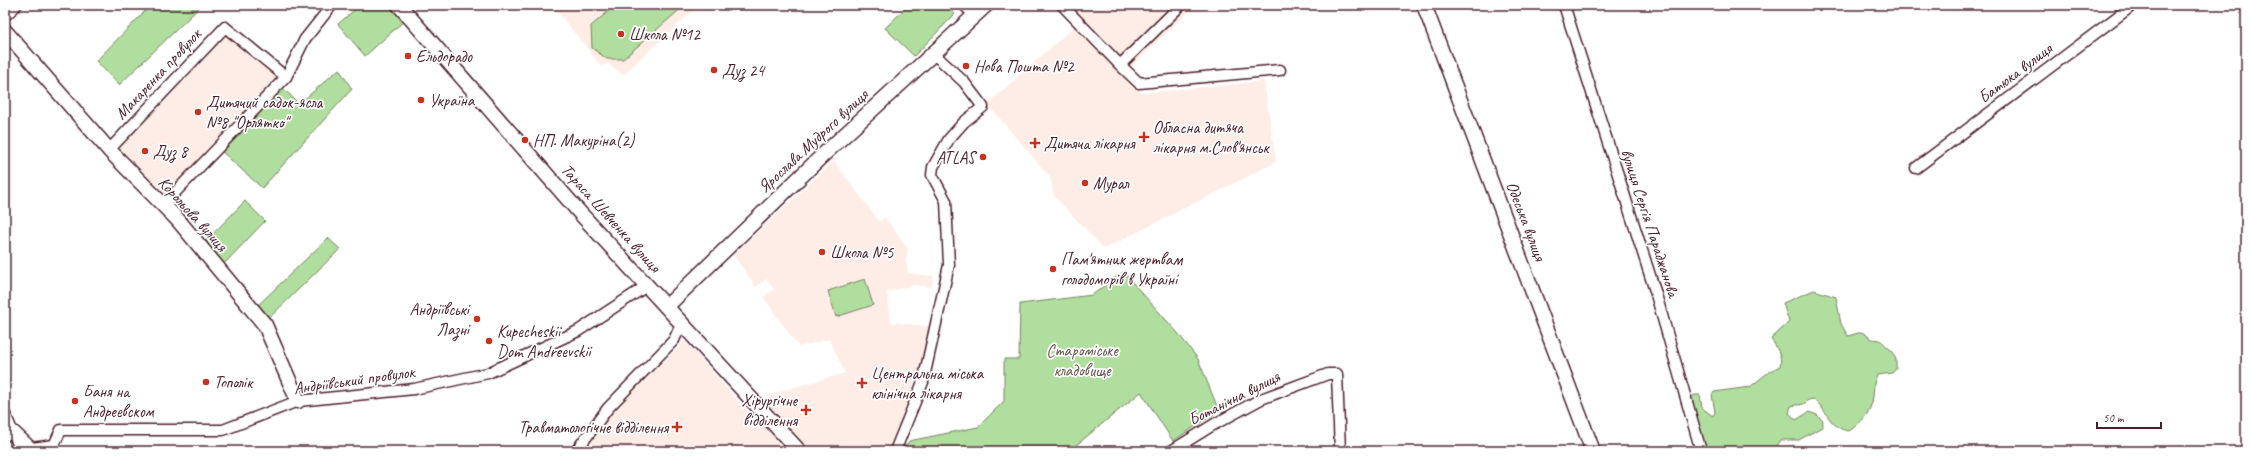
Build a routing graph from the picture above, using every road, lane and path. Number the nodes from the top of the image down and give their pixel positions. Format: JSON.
{"nodes":[{"id":1,"x":14,"y":5,"type":"edge"},
{"id":2,"x":332,"y":5,"type":"edge"},
{"id":3,"x":399,"y":5,"type":"edge"},
{"id":4,"x":964,"y":5,"type":"edge"},
{"id":5,"x":986,"y":5,"type":"edge"},
{"id":6,"x":1062,"y":5,"type":"edge"},
{"id":7,"x":1181,"y":5,"type":"edge"},
{"id":8,"x":1424,"y":5,"type":"edge"},
{"id":9,"x":1564,"y":5,"type":"edge"},
{"id":10,"x":2133,"y":5,"type":"edge"},
{"id":11,"x":5,"y":13,"type":"edge"},
{"id":12,"x":975,"y":16,"type":"junction"},
{"id":13,"x":5,"y":31,"type":"edge"},
{"id":14,"x":934,"y":54,"type":"junction"},
{"id":15,"x":1120,"y":65,"type":"junction"},
{"id":16,"x":1280,"y":70,"type":"dead end"},
{"id":17,"x":286,"y":77,"type":"junction"},
{"id":18,"x":109,"y":150,"type":"junction"},
{"id":19,"x":1916,"y":168,"type":"dead end"},
{"id":20,"x":163,"y":205,"type":"junction"},
{"id":21,"x":648,"y":285,"type":"junction"},
{"id":22,"x":667,"y":306,"type":"junction"},
{"id":23,"x":682,"y":322,"type":"junction"},
{"id":24,"x":298,"y":401,"type":"junction"},
{"id":25,"x":5,"y":414,"type":"edge"},
{"id":26,"x":10,"y":434,"type":"edge"},
{"id":27,"x":55,"y":448,"type":"edge"},
{"id":28,"x":22,"y":451,"type":"edge"},
{"id":29,"x":576,"y":451,"type":"edge"},
{"id":30,"x":799,"y":451,"type":"edge"},
{"id":31,"x":895,"y":451,"type":"edge"},
{"id":32,"x":1171,"y":451,"type":"edge"},
{"id":33,"x":1340,"y":451,"type":"edge"},
{"id":34,"x":1593,"y":451,"type":"edge"},
{"id":35,"x":1701,"y":451,"type":"edge"}],
"edges":[{"from":1,"to":11,"type":"street"},
{"from":2,"to":17,"type":"street"},
{"from":3,"to":21,"type":"street","name":"Тараса Шевченка вулиця"},
{"from":4,"to":12,"type":"street"},
{"from":5,"to":12,"type":"street","name":"Ярослава Мудрого вулиця"},
{"from":6,"to":15,"type":"street"},
{"from":7,"to":15,"type":"street"},
{"from":8,"to":34,"type":"street","name":"Одеська вулиця"},
{"from":9,"to":35,"type":"street","name":"вулиця Сергія Параджанова"},
{"from":10,"to":19,"type":"street","name":"Батюка вулиця"},
{"from":12,"to":14,"type":"street","name":"Ярослава Мудрого вулиця"},
{"from":13,"to":18,"type":"street","name":"Корольова вулиця"},
{"from":14,"to":22,"type":"street","name":"Ярослава Мудрого вулиця"},
{"from":14,"to":31,"type":"street"},
{"from":15,"to":16,"type":"street"},
{"from":17,"to":18,"type":"street","name":"Макаренка провулок"},
{"from":17,"to":20,"type":"street"},
{"from":18,"to":20,"type":"street","name":"Корольова вулиця"},
{"from":20,"to":24,"type":"street","name":"Корольова вулиця"},
{"from":21,"to":22,"type":"street","name":"Тараса Шевченка вулиця"},
{"from":21,"to":24,"type":"street","name":"Андріївський провулок"},
{"from":22,"to":23,"type":"street","name":"Тараса Шевченка вулиця"},
{"from":23,"to":29,"type":"street"},
{"from":23,"to":30,"type":"street","name":"Тараса Шевченка вулиця"},
{"from":24,"to":27,"type":"street","name":"Андріївський провулок"},
{"from":25,"to":26,"type":"street"},
{"from":26,"to":27,"type":"street","name":"Андріївський провулок"},
{"from":26,"to":28,"type":"street"},
{"from":32,"to":33,"type":"street","name":"Ботанічна вулиця"}]}
